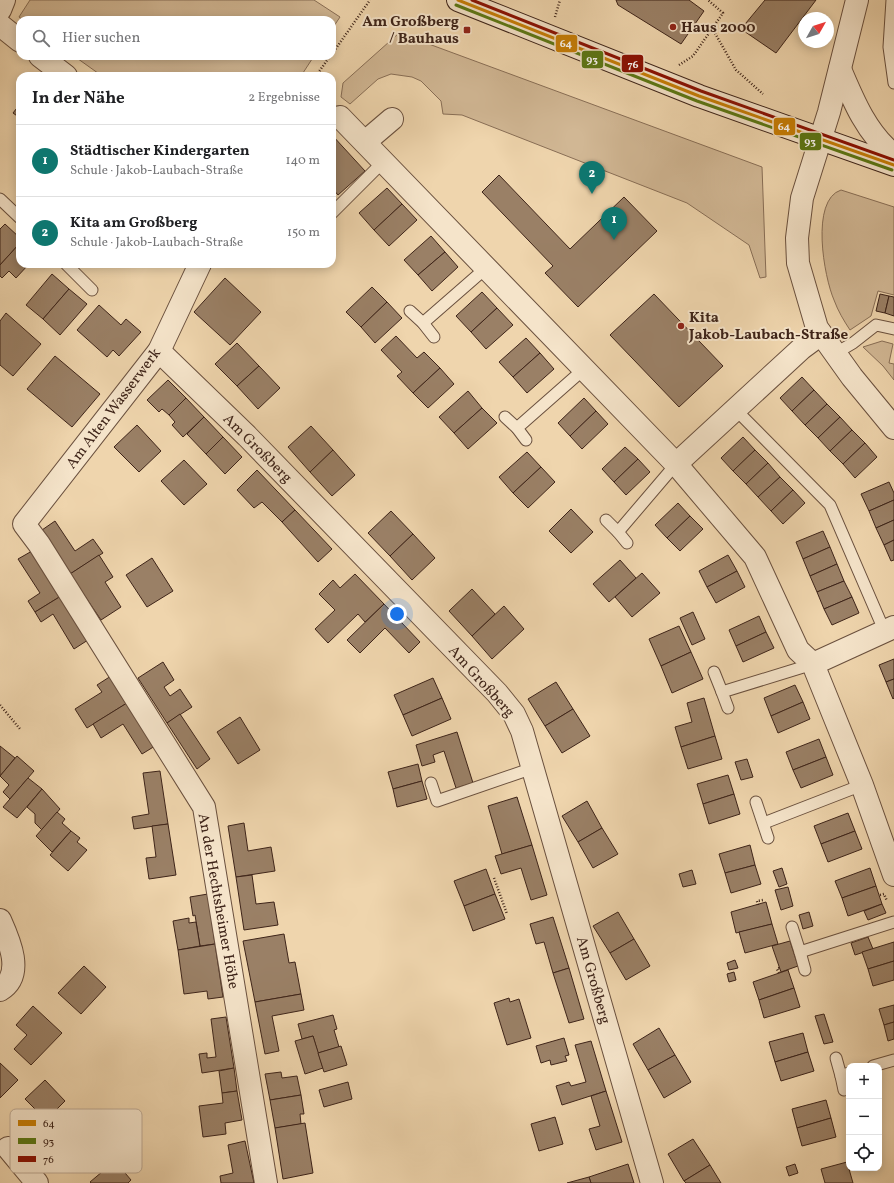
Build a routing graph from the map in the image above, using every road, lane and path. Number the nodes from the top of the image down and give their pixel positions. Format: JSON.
{"nodes":[{"id":1,"x":4,"y":0,"type":"edge"},
{"id":2,"x":370,"y":0,"type":"edge"},
{"id":3,"x":458,"y":0,"type":"edge"},
{"id":4,"x":560,"y":0,"type":"edge"},
{"id":5,"x":708,"y":0,"type":"edge"},
{"id":6,"x":857,"y":0,"type":"edge"},
{"id":7,"x":892,"y":0,"type":"edge"},
{"id":8,"x":0,"y":10,"type":"edge"},
{"id":9,"x":553,"y":21,"type":"dead end"},
{"id":10,"x":0,"y":25,"type":"edge"},
{"id":11,"x":712,"y":28,"type":"junction"},
{"id":12,"x":16,"y":38,"type":"edge"},
{"id":13,"x":336,"y":48,"type":"edge"},
{"id":14,"x":45,"y":60,"type":"edge"},
{"id":15,"x":327,"y":60,"type":"edge"},
{"id":16,"x":676,"y":67,"type":"dead end"},
{"id":17,"x":840,"y":69,"type":"junction"},
{"id":18,"x":61,"y":72,"type":"edge"},
{"id":19,"x":319,"y":72,"type":"edge"},
{"id":20,"x":894,"y":83,"type":"edge"},
{"id":21,"x":763,"y":94,"type":"dead end"},
{"id":22,"x":340,"y":116,"type":"dead end"},
{"id":23,"x":392,"y":119,"type":"dead end"},
{"id":24,"x":821,"y":139,"type":"junction"},
{"id":25,"x":365,"y":142,"type":"junction"},
{"id":26,"x":894,"y":155,"type":"edge"},
{"id":27,"x":383,"y":162,"type":"junction"},
{"id":28,"x":894,"y":165,"type":"edge"},
{"id":29,"x":0,"y":199,"type":"edge"},
{"id":30,"x":336,"y":209,"type":"edge"},
{"id":31,"x":16,"y":214,"type":"edge"},
{"id":32,"x":70,"y":268,"type":"edge"},
{"id":33,"x":198,"y":268,"type":"edge"},
{"id":34,"x":486,"y":268,"type":"junction"},
{"id":35,"x":92,"y":290,"type":"dead end"},
{"id":36,"x":410,"y":311,"type":"dead end"},
{"id":37,"x":423,"y":322,"type":"junction"},
{"id":38,"x":894,"y":329,"type":"edge"},
{"id":39,"x":821,"y":334,"type":"junction"},
{"id":40,"x":434,"y":338,"type":"dead end"},
{"id":41,"x":159,"y":351,"type":"junction"},
{"id":42,"x":836,"y":353,"type":"junction"},
{"id":43,"x":584,"y":369,"type":"junction"},
{"id":44,"x":894,"y":406,"type":"edge"},
{"id":45,"x":736,"y":410,"type":"junction"},
{"id":46,"x":505,"y":417,"type":"dead end"},
{"id":47,"x":517,"y":428,"type":"junction"},
{"id":48,"x":894,"y":428,"type":"edge"},
{"id":49,"x":526,"y":440,"type":"dead end"},
{"id":50,"x":676,"y":464,"type":"junction"},
{"id":51,"x":606,"y":520,"type":"dead end"},
{"id":52,"x":24,"y":524,"type":"joint"},
{"id":53,"x":618,"y":532,"type":"junction"},
{"id":54,"x":627,"y":543,"type":"dead end"},
{"id":55,"x":889,"y":628,"type":"edge"},
{"id":56,"x":813,"y":664,"type":"junction"},
{"id":57,"x":714,"y":672,"type":"dead end"},
{"id":58,"x":722,"y":692,"type":"junction"},
{"id":59,"x":0,"y":705,"type":"edge"},
{"id":60,"x":728,"y":708,"type":"dead end"},
{"id":61,"x":20,"y":730,"type":"dead end"},
{"id":62,"x":533,"y":768,"type":"junction"},
{"id":63,"x":431,"y":783,"type":"dead end"},
{"id":64,"x":862,"y":785,"type":"junction"},
{"id":65,"x":756,"y":802,"type":"dead end"},
{"id":66,"x":764,"y":823,"type":"junction"},
{"id":67,"x":768,"y":838,"type":"dead end"},
{"id":68,"x":894,"y":875,"type":"edge"},
{"id":69,"x":494,"y":878,"type":"dead end"},
{"id":70,"x":880,"y":895,"type":"dead end"},
{"id":71,"x":763,"y":900,"type":"dead end"},
{"id":72,"x":887,"y":901,"type":"dead end"},
{"id":73,"x":758,"y":905,"type":"dead end"},
{"id":74,"x":507,"y":914,"type":"dead end"},
{"id":75,"x":894,"y":922,"type":"edge"},
{"id":76,"x":792,"y":927,"type":"dead end"},
{"id":77,"x":2,"y":932,"type":"edge"},
{"id":78,"x":800,"y":952,"type":"junction"},
{"id":79,"x":781,"y":967,"type":"dead end"},
{"id":80,"x":805,"y":970,"type":"dead end"},
{"id":81,"x":779,"y":973,"type":"dead end"},
{"id":82,"x":0,"y":990,"type":"edge"},
{"id":83,"x":836,"y":1058,"type":"dead end"},
{"id":84,"x":894,"y":1060,"type":"edge"},
{"id":85,"x":882,"y":1063,"type":"edge"},
{"id":86,"x":845,"y":1074,"type":"edge"},
{"id":87,"x":844,"y":1090,"type":"dead end"},
{"id":88,"x":8,"y":1148,"type":"dead end"},
{"id":89,"x":10,"y":1150,"type":"edge"},
{"id":90,"x":29,"y":1173,"type":"edge"},
{"id":91,"x":37,"y":1183,"type":"edge"},
{"id":92,"x":266,"y":1183,"type":"edge"},
{"id":93,"x":652,"y":1183,"type":"edge"}],
"edges":[{"from":1,"to":8,"type":"street"},
{"from":2,"to":13,"type":"path"},
{"from":3,"to":24,"type":"street"},
{"from":4,"to":9,"type":"path"},
{"from":5,"to":11,"type":"path"},
{"from":6,"to":17,"type":"street"},
{"from":7,"to":20,"type":"lane"},
{"from":10,"to":12,"type":"street"},
{"from":11,"to":16,"type":"path"},
{"from":11,"to":21,"type":"path"},
{"from":14,"to":18,"type":"street"},
{"from":15,"to":19,"type":"path"},
{"from":17,"to":24,"type":"street"},
{"from":17,"to":26,"type":"street"},
{"from":22,"to":25,"type":"street"},
{"from":23,"to":25,"type":"street"},
{"from":24,"to":28,"type":"street"},
{"from":24,"to":39,"type":"street"},
{"from":25,"to":27,"type":"street"},
{"from":27,"to":30,"type":"lane"},
{"from":27,"to":34,"type":"street"},
{"from":29,"to":31,"type":"lane"},
{"from":32,"to":35,"type":"lane"},
{"from":33,"to":41,"type":"street","name":"Am Alten Wasserwerk"},
{"from":34,"to":37,"type":"lane"},
{"from":34,"to":43,"type":"street"},
{"from":36,"to":37,"type":"lane"},
{"from":37,"to":40,"type":"lane"},
{"from":38,"to":42,"type":"lane"},
{"from":39,"to":42,"type":"street"},
{"from":39,"to":45,"type":"street"},
{"from":41,"to":52,"type":"street","name":"Am Alten Wasserwerk"},
{"from":41,"to":62,"type":"street","name":"Am Großberg"},
{"from":42,"to":44,"type":"street"},
{"from":42,"to":48,"type":"street"},
{"from":43,"to":47,"type":"lane"},
{"from":43,"to":50,"type":"street"},
{"from":45,"to":50,"type":"street"},
{"from":45,"to":55,"type":"lane"},
{"from":46,"to":47,"type":"lane"},
{"from":47,"to":49,"type":"lane"},
{"from":50,"to":53,"type":"lane"},
{"from":50,"to":56,"type":"street"},
{"from":51,"to":53,"type":"lane"},
{"from":52,"to":92,"type":"street","name":"An der Hechtsheimer Höhe"},
{"from":53,"to":54,"type":"lane"},
{"from":55,"to":56,"type":"street"},
{"from":56,"to":58,"type":"lane"},
{"from":56,"to":64,"type":"street"},
{"from":57,"to":58,"type":"lane"},
{"from":58,"to":60,"type":"lane"},
{"from":59,"to":61,"type":"path"},
{"from":62,"to":63,"type":"lane"},
{"from":62,"to":93,"type":"street","name":"Am Großberg"},
{"from":64,"to":66,"type":"lane"},
{"from":64,"to":68,"type":"street"},
{"from":65,"to":66,"type":"lane"},
{"from":66,"to":67,"type":"lane"},
{"from":69,"to":74,"type":"path"},
{"from":70,"to":72,"type":"path"},
{"from":71,"to":73,"type":"path"},
{"from":75,"to":78,"type":"lane"},
{"from":76,"to":78,"type":"lane"},
{"from":77,"to":82,"type":"street"},
{"from":78,"to":80,"type":"lane"},
{"from":79,"to":81,"type":"path"},
{"from":83,"to":86,"type":"lane"},
{"from":84,"to":85,"type":"lane"},
{"from":86,"to":87,"type":"lane"},
{"from":88,"to":89,"type":"street"},
{"from":90,"to":91,"type":"street"}]}
